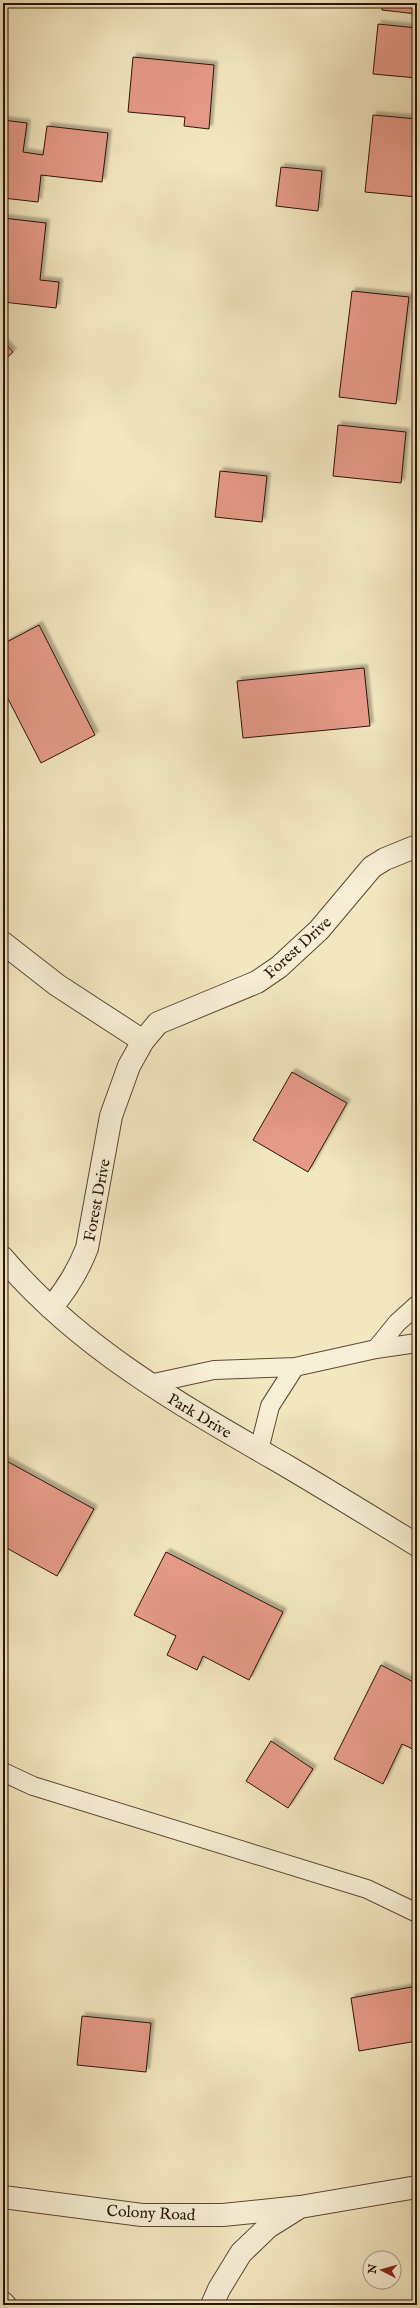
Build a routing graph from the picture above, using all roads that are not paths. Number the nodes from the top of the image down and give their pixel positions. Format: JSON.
{"nodes":[{"id":1,"x":417,"y":846,"type":"edge"},
{"id":2,"x":3,"y":943,"type":"edge"},
{"id":3,"x":143,"y":1041,"type":"junction"},
{"id":4,"x":3,"y":1258,"type":"edge"},
{"id":5,"x":417,"y":1305,"type":"edge"},
{"id":6,"x":51,"y":1308,"type":"junction"},
{"id":7,"x":417,"y":1343,"type":"edge"},
{"id":8,"x":376,"y":1349,"type":"junction"},
{"id":9,"x":295,"y":1367,"type":"junction"},
{"id":10,"x":149,"y":1384,"type":"junction"},
{"id":11,"x":260,"y":1450,"type":"junction"},
{"id":12,"x":417,"y":1545,"type":"edge"},
{"id":13,"x":3,"y":1772,"type":"edge"},
{"id":14,"x":417,"y":1913,"type":"edge"},
{"id":15,"x":417,"y":2187,"type":"edge"},
{"id":16,"x":3,"y":2197,"type":"edge"},
{"id":17,"x":300,"y":2207,"type":"junction"},
{"id":18,"x":212,"y":2305,"type":"edge"}],
"edges":[{"from":1,"to":3,"type":"street","name":"Forest Drive"},
{"from":2,"to":3,"type":"street"},
{"from":3,"to":6,"type":"street","name":"Forest Drive"},
{"from":4,"to":6,"type":"street","name":"Park Drive"},
{"from":5,"to":8,"type":"lane"},
{"from":6,"to":10,"type":"street","name":"Park Drive"},
{"from":7,"to":8,"type":"lane"},
{"from":8,"to":9,"type":"lane"},
{"from":9,"to":10,"type":"lane"},
{"from":9,"to":11,"type":"lane"},
{"from":10,"to":11,"type":"street","name":"Park Drive"},
{"from":11,"to":12,"type":"street","name":"Park Drive"},
{"from":13,"to":14,"type":"lane"},
{"from":15,"to":17,"type":"street","name":"Colony Road"},
{"from":16,"to":17,"type":"street","name":"Colony Road"},
{"from":17,"to":18,"type":"street","name":"Colony Road"}]}
